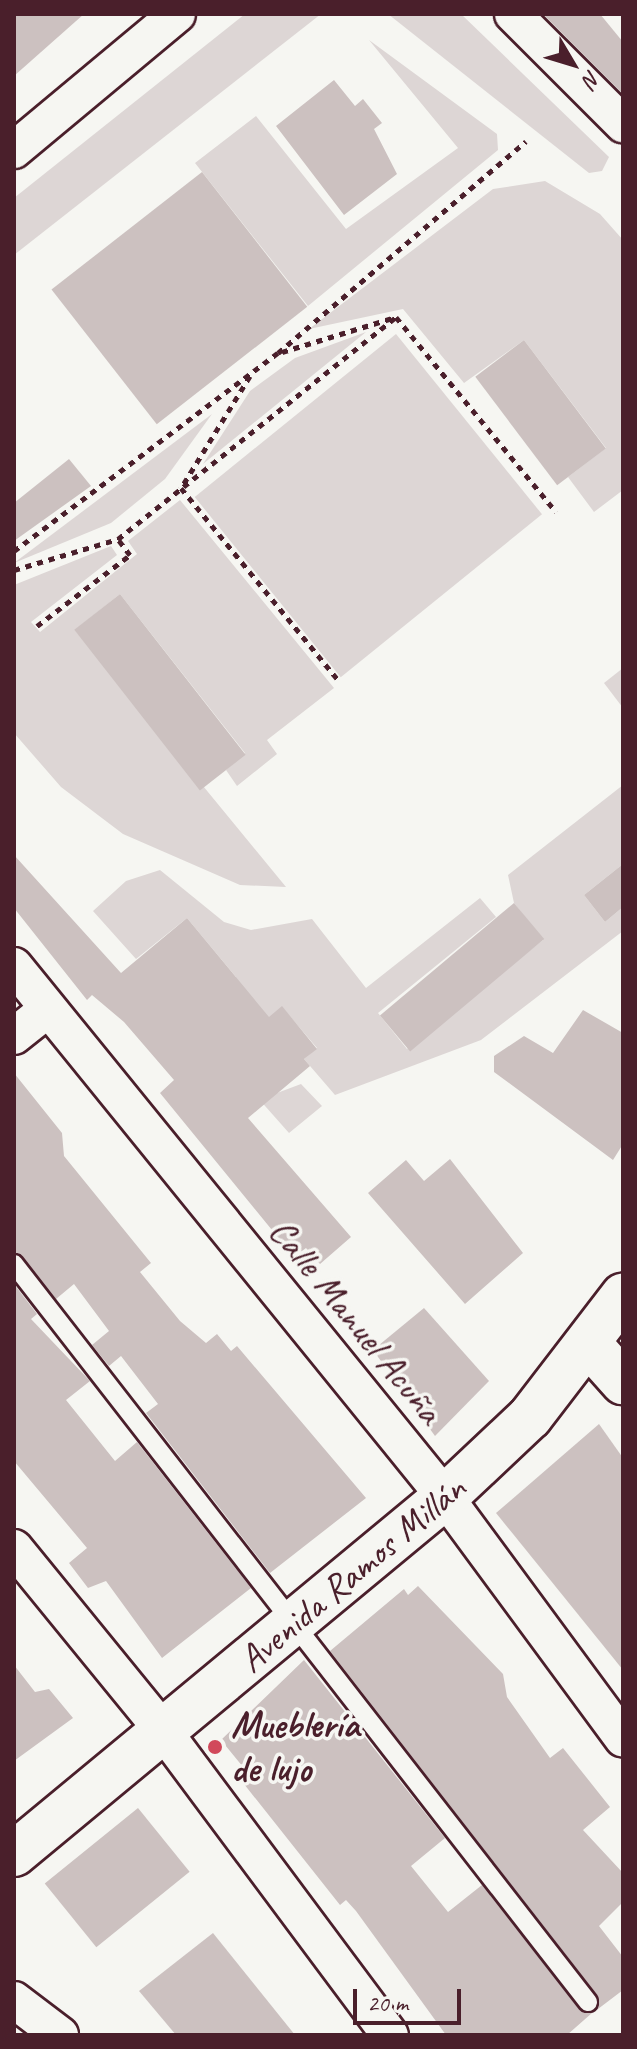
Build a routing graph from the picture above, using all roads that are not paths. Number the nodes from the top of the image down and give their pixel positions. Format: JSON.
{"nodes":[{"id":1,"x":177,"y":14,"type":"edge"},
{"id":2,"x":513,"y":14,"type":"edge"},
{"id":3,"x":623,"y":124,"type":"edge"},
{"id":4,"x":14,"y":150,"type":"edge"},
{"id":5,"x":14,"y":966,"type":"edge"},
{"id":6,"x":48,"y":1009,"type":"junction"},
{"id":7,"x":14,"y":1036,"type":"edge"},
{"id":8,"x":14,"y":1264,"type":"edge"},
{"id":9,"x":623,"y":1296,"type":"edge"},
{"id":10,"x":590,"y":1345,"type":"junction"},
{"id":11,"x":623,"y":1382,"type":"edge"},
{"id":12,"x":445,"y":1497,"type":"junction"},
{"id":13,"x":14,"y":1548,"type":"edge"},
{"id":14,"x":297,"y":1623,"type":"junction"},
{"id":15,"x":164,"y":1732,"type":"junction"},
{"id":16,"x":623,"y":1738,"type":"edge"},
{"id":17,"x":16,"y":1849,"type":"edge"},
{"id":18,"x":14,"y":2000,"type":"edge"},
{"id":19,"x":588,"y":2002,"type":"dead end"},
{"id":20,"x":60,"y":2035,"type":"edge"},
{"id":21,"x":390,"y":2035,"type":"edge"}],
"edges":[{"from":1,"to":4,"type":"street"},
{"from":2,"to":3,"type":"street"},
{"from":5,"to":6,"type":"street","name":"Calle Manuel Acuña"},
{"from":6,"to":7,"type":"street"},
{"from":6,"to":12,"type":"street","name":"Calle Manuel Acuña"},
{"from":8,"to":14,"type":"lane"},
{"from":9,"to":10,"type":"main road","name":"Avenida Ramos Millán"},
{"from":10,"to":11,"type":"main road"},
{"from":10,"to":12,"type":"main road","name":"Avenida Ramos Millán"},
{"from":12,"to":14,"type":"main road","name":"Avenida Ramos Millán"},
{"from":12,"to":16,"type":"street","name":"Calle Manuel Acuña"},
{"from":13,"to":15,"type":"street"},
{"from":14,"to":15,"type":"main road","name":"Avenida Ramos Millán"},
{"from":14,"to":19,"type":"lane"},
{"from":15,"to":17,"type":"main road","name":"Avenida Ramos Millán"},
{"from":15,"to":21,"type":"street"},
{"from":18,"to":20,"type":"street"}]}
